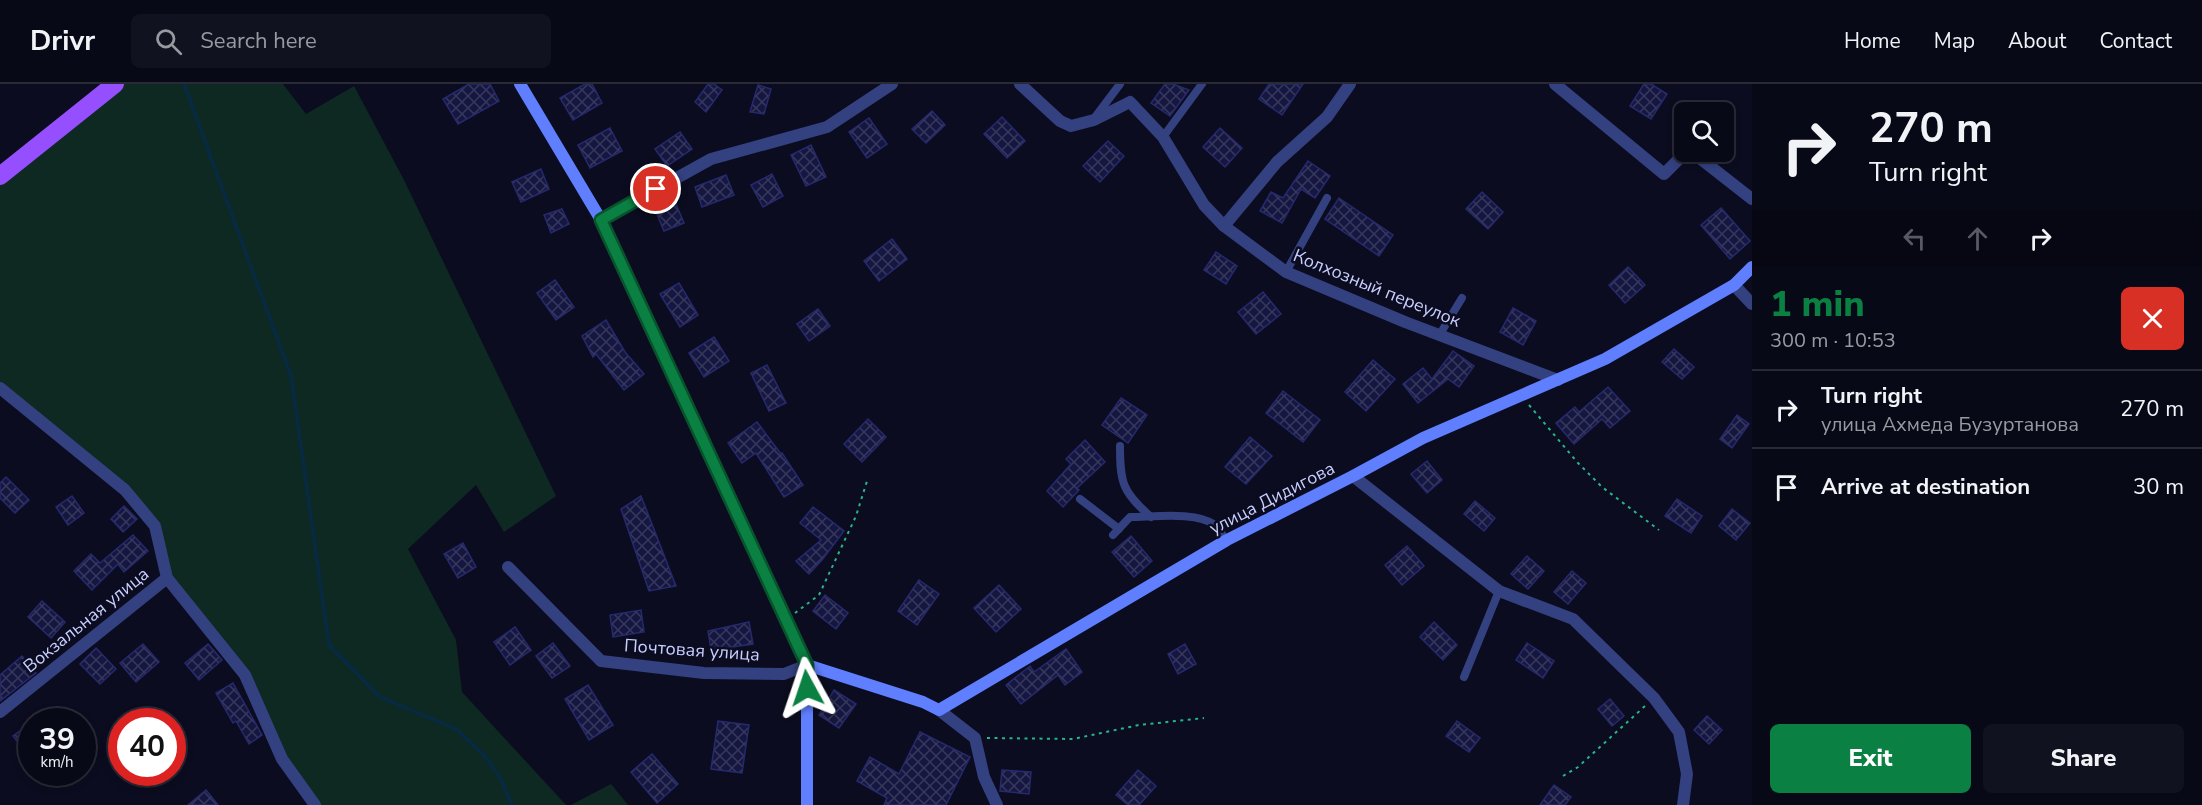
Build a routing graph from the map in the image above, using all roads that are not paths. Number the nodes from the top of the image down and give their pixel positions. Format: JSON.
{"nodes":[{"id":1,"x":115,"y":84,"type":"edge"},
{"id":2,"x":520,"y":84,"type":"edge"},
{"id":3,"x":892,"y":84,"type":"edge"},
{"id":4,"x":1020,"y":84,"type":"edge"},
{"id":5,"x":1120,"y":84,"type":"edge"},
{"id":6,"x":1202,"y":84,"type":"edge"},
{"id":7,"x":1350,"y":84,"type":"edge"},
{"id":8,"x":1555,"y":84,"type":"edge"},
{"id":9,"x":1094,"y":120,"type":"junction"},
{"id":10,"x":1163,"y":137,"type":"junction"},
{"id":11,"x":1676,"y":162,"type":"edge"},
{"id":12,"x":1705,"y":162,"type":"edge"},
{"id":13,"x":0,"y":176,"type":"edge"},
{"id":14,"x":1327,"y":198,"type":"dead end"},
{"id":15,"x":1752,"y":199,"type":"edge"},
{"id":16,"x":601,"y":220,"type":"junction"},
{"id":17,"x":1224,"y":226,"type":"junction"},
{"id":18,"x":1752,"y":267,"type":"edge"},
{"id":19,"x":1286,"y":272,"type":"junction"},
{"id":20,"x":1734,"y":285,"type":"junction"},
{"id":21,"x":1462,"y":298,"type":"dead end"},
{"id":22,"x":1752,"y":304,"type":"edge"},
{"id":23,"x":1440,"y":334,"type":"junction"},
{"id":24,"x":1558,"y":380,"type":"junction"},
{"id":25,"x":0,"y":388,"type":"edge"},
{"id":26,"x":1120,"y":446,"type":"dead end"},
{"id":27,"x":1353,"y":476,"type":"junction"},
{"id":28,"x":1080,"y":499,"type":"dead end"},
{"id":29,"x":1151,"y":517,"type":"junction"},
{"id":30,"x":1227,"y":540,"type":"junction"},
{"id":31,"x":508,"y":567,"type":"dead end"},
{"id":32,"x":167,"y":579,"type":"junction"},
{"id":33,"x":1498,"y":591,"type":"junction"},
{"id":34,"x":807,"y":665,"type":"junction"},
{"id":35,"x":1464,"y":677,"type":"dead end"},
{"id":36,"x":939,"y":710,"type":"junction"},
{"id":37,"x":0,"y":712,"type":"edge"},
{"id":38,"x":315,"y":805,"type":"edge"},
{"id":39,"x":807,"y":805,"type":"edge"},
{"id":40,"x":997,"y":805,"type":"edge"},
{"id":41,"x":1683,"y":805,"type":"edge"}],
"edges":[{"from":1,"to":13,"type":"main road"},
{"from":2,"to":16,"type":"street"},
{"from":3,"to":16,"type":"street"},
{"from":4,"to":9,"type":"street","name":"Колхозный переулок"},
{"from":5,"to":9,"type":"lane"},
{"from":6,"to":10,"type":"lane"},
{"from":7,"to":17,"type":"street"},
{"from":8,"to":11,"type":"street"},
{"from":9,"to":10,"type":"street","name":"Колхозный переулок"},
{"from":10,"to":17,"type":"street","name":"Колхозный переулок"},
{"from":12,"to":15,"type":"street"},
{"from":14,"to":19,"type":"lane"},
{"from":16,"to":34,"type":"street"},
{"from":17,"to":19,"type":"street","name":"Колхозный переулок"},
{"from":18,"to":20,"type":"street","name":"улица Дидигова"},
{"from":19,"to":23,"type":"street","name":"Колхозный переулок"},
{"from":20,"to":22,"type":"street"},
{"from":20,"to":24,"type":"street","name":"улица Дидигова"},
{"from":21,"to":23,"type":"lane"},
{"from":23,"to":24,"type":"street","name":"Колхозный переулок"},
{"from":24,"to":27,"type":"street","name":"улица Дидигова"},
{"from":25,"to":32,"type":"street"},
{"from":26,"to":29,"type":"lane"},
{"from":27,"to":30,"type":"street","name":"улица Дидигова"},
{"from":27,"to":33,"type":"street"},
{"from":28,"to":29,"type":"lane"},
{"from":29,"to":30,"type":"lane"},
{"from":30,"to":36,"type":"street","name":"улица Дидигова"},
{"from":31,"to":34,"type":"street","name":"Почтовая улица"},
{"from":32,"to":37,"type":"street","name":"Вокзальная улица"},
{"from":32,"to":38,"type":"street"},
{"from":33,"to":35,"type":"lane"},
{"from":33,"to":41,"type":"street"},
{"from":34,"to":36,"type":"street"},
{"from":34,"to":39,"type":"street"},
{"from":36,"to":40,"type":"street"}]}
